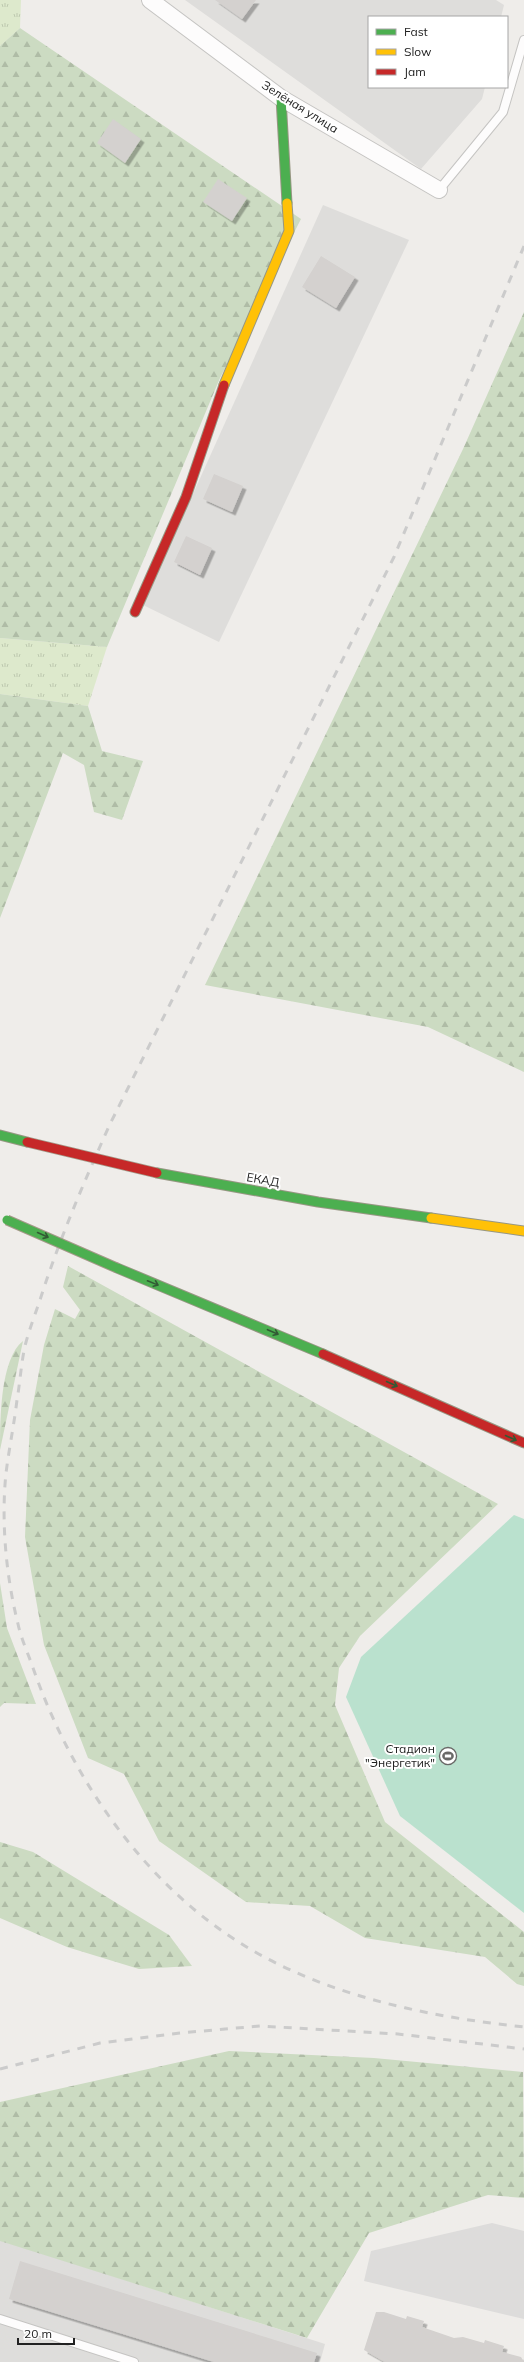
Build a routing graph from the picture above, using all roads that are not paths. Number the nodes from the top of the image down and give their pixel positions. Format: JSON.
{"nodes":[{"id":1,"x":150,"y":0,"type":"edge"},
{"id":2,"x":524,"y":40,"type":"edge"},
{"id":3,"x":281,"y":98,"type":"junction"},
{"id":4,"x":439,"y":190,"type":"joint"},
{"id":5,"x":135,"y":612,"type":"dead end"},
{"id":6,"x":0,"y":1135,"type":"edge"},
{"id":7,"x":4,"y":1218,"type":"edge"},
{"id":8,"x":524,"y":1231,"type":"edge"},
{"id":9,"x":524,"y":1443,"type":"edge"},
{"id":10,"x":0,"y":2319,"type":"edge"},
{"id":11,"x":134,"y":2362,"type":"edge"}],
"edges":[{"from":1,"to":3,"type":"street","name":"Зелёная улица"},
{"from":2,"to":4,"type":"lane"},
{"from":3,"to":4,"type":"street","name":"Зелёная улица"},
{"from":3,"to":5,"type":"main road"},
{"from":6,"to":8,"type":"main road","name":"ЕКАД","bridge":true},
{"from":7,"to":9,"type":"main road","one_way":true,"bridge":true},
{"from":10,"to":11,"type":"lane"}]}
